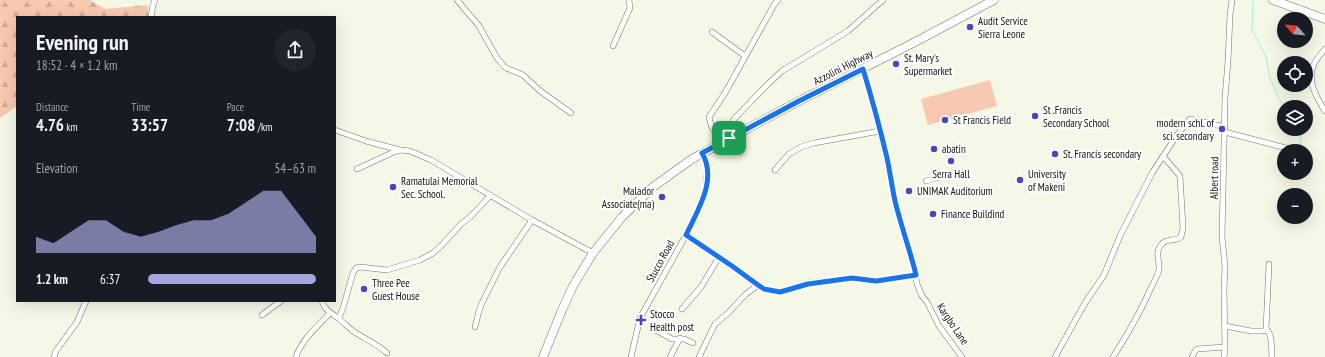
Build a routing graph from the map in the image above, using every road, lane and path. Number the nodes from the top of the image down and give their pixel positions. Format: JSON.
{"nodes":[{"id":1,"x":155,"y":0,"type":"edge"},
{"id":2,"x":457,"y":0,"type":"edge"},
{"id":3,"x":629,"y":0,"type":"edge"},
{"id":4,"x":778,"y":0,"type":"edge"},
{"id":5,"x":883,"y":0,"type":"edge"},
{"id":6,"x":992,"y":0,"type":"edge"},
{"id":7,"x":1232,"y":0,"type":"edge"},
{"id":8,"x":1273,"y":0,"type":"edge"},
{"id":9,"x":151,"y":16,"type":"edge"},
{"id":10,"x":1324,"y":18,"type":"edge"},
{"id":11,"x":712,"y":32,"type":"dead end"},
{"id":12,"x":613,"y":46,"type":"dead end"},
{"id":13,"x":1325,"y":48,"type":"edge"},
{"id":14,"x":745,"y":56,"type":"junction"},
{"id":15,"x":863,"y":69,"type":"junction"},
{"id":16,"x":1325,"y":111,"type":"edge"},
{"id":17,"x":571,"y":113,"type":"dead end"},
{"id":18,"x":336,"y":130,"type":"edge"},
{"id":19,"x":1225,"y":130,"type":"junction"},
{"id":20,"x":880,"y":131,"type":"junction"},
{"id":21,"x":729,"y":138,"type":"junction"},
{"id":22,"x":721,"y":143,"type":"junction"},
{"id":23,"x":1277,"y":145,"type":"edge"},
{"id":24,"x":401,"y":150,"type":"junction"},
{"id":25,"x":702,"y":153,"type":"junction"},
{"id":26,"x":1163,"y":156,"type":"junction"},
{"id":27,"x":357,"y":169,"type":"dead end"},
{"id":28,"x":775,"y":170,"type":"dead end"},
{"id":29,"x":956,"y":172,"type":"dead end"},
{"id":30,"x":926,"y":181,"type":"dead end"},
{"id":31,"x":490,"y":196,"type":"junction"},
{"id":32,"x":532,"y":220,"type":"junction"},
{"id":33,"x":686,"y":235,"type":"junction"},
{"id":34,"x":593,"y":253,"type":"junction"},
{"id":35,"x":719,"y":257,"type":"junction"},
{"id":36,"x":1269,"y":264,"type":"dead end"},
{"id":37,"x":916,"y":275,"type":"junction"},
{"id":38,"x":758,"y":285,"type":"junction"},
{"id":39,"x":86,"y":302,"type":"edge"},
{"id":40,"x":280,"y":302,"type":"edge"},
{"id":41,"x":322,"y":302,"type":"edge"},
{"id":42,"x":682,"y":309,"type":"dead end"},
{"id":43,"x":330,"y":313,"type":"junction"},
{"id":44,"x":262,"y":315,"type":"dead end"},
{"id":45,"x":339,"y":318,"type":"junction"},
{"id":46,"x":1224,"y":326,"type":"junction"},
{"id":47,"x":475,"y":328,"type":"dead end"},
{"id":48,"x":652,"y":328,"type":"dead end"},
{"id":49,"x":1266,"y":329,"type":"junction"},
{"id":50,"x":680,"y":338,"type":"junction"},
{"id":51,"x":693,"y":343,"type":"dead end"},
{"id":52,"x":1225,"y":347,"type":"junction"},
{"id":53,"x":387,"y":353,"type":"dead end"},
{"id":54,"x":54,"y":357,"type":"edge"},
{"id":55,"x":296,"y":357,"type":"edge"},
{"id":56,"x":543,"y":357,"type":"edge"},
{"id":57,"x":631,"y":357,"type":"edge"},
{"id":58,"x":670,"y":357,"type":"edge"},
{"id":59,"x":699,"y":357,"type":"edge"},
{"id":60,"x":962,"y":357,"type":"edge"},
{"id":61,"x":1055,"y":357,"type":"edge"},
{"id":62,"x":1113,"y":357,"type":"edge"},
{"id":63,"x":1192,"y":357,"type":"edge"},
{"id":64,"x":1224,"y":357,"type":"edge"},
{"id":65,"x":1272,"y":357,"type":"edge"}],
"edges":[{"from":1,"to":9,"type":"street"},
{"from":2,"to":17,"type":"street"},
{"from":3,"to":12,"type":"street"},
{"from":4,"to":14,"type":"street"},
{"from":5,"to":21,"type":"street"},
{"from":6,"to":15,"type":"main road","name":"Azzolini Highway"},
{"from":7,"to":19,"type":"street","name":"Albert road"},
{"from":8,"to":10,"type":"main road"},
{"from":11,"to":14,"type":"street"},
{"from":13,"to":16,"type":"street"},
{"from":14,"to":22,"type":"street"},
{"from":15,"to":20,"type":"street","name":"Kargbo Lane"},
{"from":15,"to":21,"type":"main road","name":"Azzolini Highway"},
{"from":18,"to":24,"type":"street"},
{"from":19,"to":23,"type":"street"},
{"from":19,"to":26,"type":"street"},
{"from":19,"to":46,"type":"street","name":"Albert road"},
{"from":20,"to":28,"type":"street"},
{"from":20,"to":37,"type":"street","name":"Kargbo Lane"},
{"from":21,"to":22,"type":"main road","name":"Azzolini Highway"},
{"from":22,"to":25,"type":"main road","name":"Azzolini Highway"},
{"from":24,"to":27,"type":"street"},
{"from":24,"to":31,"type":"street"},
{"from":25,"to":33,"type":"street","name":"Stucco Road"},
{"from":25,"to":34,"type":"main road","name":"Azzolini Highway"},
{"from":26,"to":61,"type":"street"},
{"from":26,"to":62,"type":"street"},
{"from":29,"to":30,"type":"street"},
{"from":31,"to":32,"type":"street"},
{"from":31,"to":45,"type":"street"},
{"from":32,"to":34,"type":"street"},
{"from":32,"to":47,"type":"street"},
{"from":33,"to":35,"type":"street"},
{"from":33,"to":57,"type":"street","name":"Stucco Road"},
{"from":34,"to":56,"type":"main road","name":"Azzolini Highway"},
{"from":35,"to":38,"type":"street"},
{"from":35,"to":42,"type":"street"},
{"from":36,"to":49,"type":"street"},
{"from":37,"to":38,"type":"street"},
{"from":37,"to":60,"type":"street","name":"Kargbo Lane"},
{"from":38,"to":59,"type":"street"},
{"from":39,"to":54,"type":"street"},
{"from":40,"to":44,"type":"street"},
{"from":41,"to":43,"type":"street"},
{"from":43,"to":45,"type":"street"},
{"from":43,"to":55,"type":"street"},
{"from":45,"to":53,"type":"street"},
{"from":46,"to":49,"type":"street"},
{"from":46,"to":52,"type":"street","name":"Albert road"},
{"from":48,"to":50,"type":"street"},
{"from":49,"to":65,"type":"street"},
{"from":50,"to":51,"type":"street"},
{"from":50,"to":58,"type":"street"},
{"from":52,"to":63,"type":"street"},
{"from":52,"to":64,"type":"street","name":"Albert road"}]}
